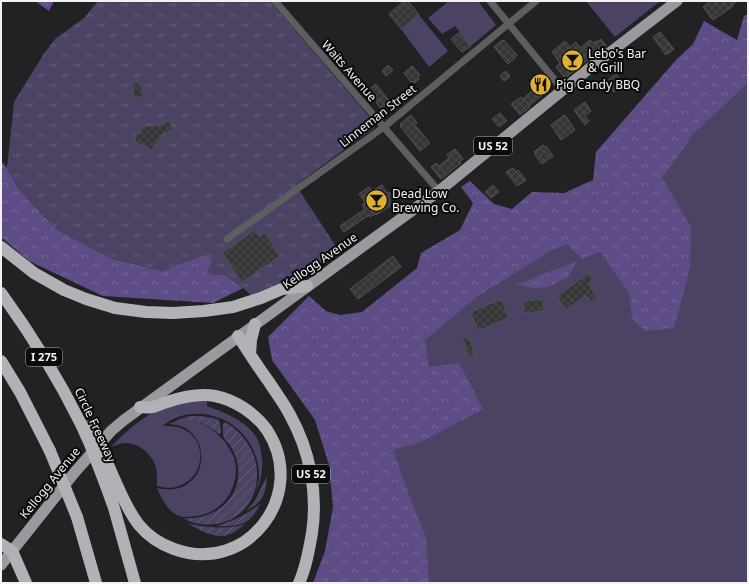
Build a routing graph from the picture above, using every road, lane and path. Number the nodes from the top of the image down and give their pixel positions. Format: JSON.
{"nodes":[{"id":1,"x":275,"y":1,"type":"edge"},
{"id":2,"x":490,"y":1,"type":"edge"},
{"id":3,"x":536,"y":1,"type":"edge"},
{"id":4,"x":678,"y":1,"type":"edge"},
{"id":5,"x":509,"y":24,"type":"junction"},
{"id":6,"x":563,"y":90,"type":"junction"},
{"id":7,"x":384,"y":127,"type":"junction"},
{"id":8,"x":439,"y":191,"type":"junction"},
{"id":9,"x":227,"y":239,"type":"dead end"},
{"id":10,"x":1,"y":247,"type":"edge"},
{"id":11,"x":307,"y":286,"type":"junction"},
{"id":12,"x":1,"y":293,"type":"edge"},
{"id":13,"x":255,"y":324,"type":"junction"},
{"id":14,"x":238,"y":336,"type":"junction"},
{"id":15,"x":250,"y":354,"type":"junction"},
{"id":16,"x":1,"y":361,"type":"edge"},
{"id":17,"x":140,"y":407,"type":"junction"},
{"id":18,"x":109,"y":479,"type":"junction"},
{"id":19,"x":1,"y":544,"type":"edge"},
{"id":20,"x":12,"y":551,"type":"junction"},
{"id":21,"x":1,"y":565,"type":"edge"},
{"id":22,"x":26,"y":583,"type":"edge"},
{"id":23,"x":96,"y":583,"type":"edge"},
{"id":24,"x":135,"y":583,"type":"edge"},
{"id":25,"x":299,"y":583,"type":"edge"}],
"edges":[{"from":1,"to":7,"type":"street","name":"Waits Avenue"},
{"from":2,"to":5,"type":"street"},
{"from":3,"to":5,"type":"street","name":"Linneman Street"},
{"from":4,"to":6,"type":"main road","name":"Kellogg Avenue","number":"US 52"},
{"from":5,"to":6,"type":"street"},
{"from":5,"to":7,"type":"street","name":"Linneman Street"},
{"from":6,"to":8,"type":"main road","name":"Kellogg Avenue","number":"US 52"},
{"from":7,"to":8,"type":"street","name":"Waits Avenue"},
{"from":7,"to":9,"type":"street","name":"Linneman Street"},
{"from":8,"to":11,"type":"main road","name":"Kellogg Avenue","number":"US 52"},
{"from":10,"to":11,"type":"highway"},
{"from":11,"to":13,"type":"main road","name":"Kellogg Avenue","number":"US 52"},
{"from":12,"to":18,"type":"highway","name":"Circle Freeway","number":"I 275","bridge":true},
{"from":13,"to":14,"type":"main road","name":"Kellogg Avenue","number":"US 52"},
{"from":13,"to":15,"type":"highway"},
{"from":14,"to":15,"type":"highway","number":"US 52"},
{"from":14,"to":17,"type":"main road","name":"Kellogg Avenue","number":"US 52"},
{"from":15,"to":25,"type":"highway","number":"US 52"},
{"from":16,"to":23,"type":"highway","bridge":true},
{"from":17,"to":18,"type":"highway"},
{"from":17,"to":20,"type":"main road","name":"Kellogg Avenue","number":"US 52"},
{"from":18,"to":24,"type":"highway","name":"Circle Freeway","number":"I 275"},
{"from":19,"to":20,"type":"highway"},
{"from":20,"to":21,"type":"main road","name":"Kellogg Avenue"},
{"from":20,"to":22,"type":"highway"}]}
